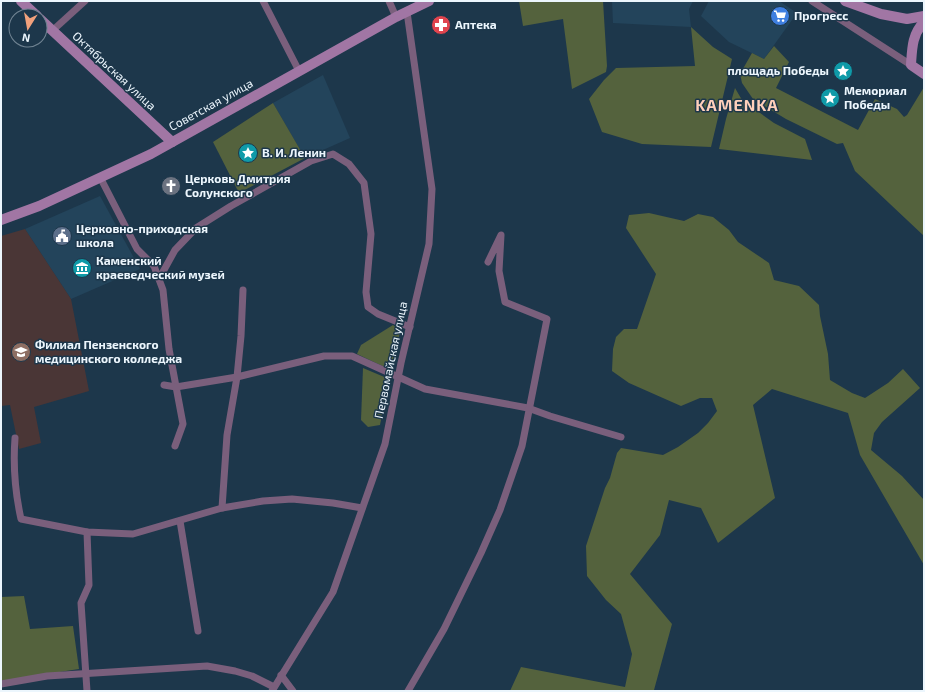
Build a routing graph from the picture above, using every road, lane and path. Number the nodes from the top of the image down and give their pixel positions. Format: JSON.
{"nodes":[{"id":1,"x":85,"y":1,"type":"edge"},
{"id":2,"x":262,"y":1,"type":"edge"},
{"id":3,"x":389,"y":1,"type":"edge"},
{"id":4,"x":428,"y":1,"type":"edge"},
{"id":5,"x":812,"y":1,"type":"edge"},
{"id":6,"x":845,"y":1,"type":"edge"},
{"id":7,"x":407,"y":12,"type":"junction"},
{"id":8,"x":924,"y":16,"type":"edge"},
{"id":9,"x":396,"y":17,"type":"junction"},
{"id":10,"x":924,"y":22,"type":"edge"},
{"id":11,"x":48,"y":27,"type":"edge"},
{"id":12,"x":52,"y":31,"type":"junction"},
{"id":13,"x":911,"y":65,"type":"junction"},
{"id":14,"x":299,"y":71,"type":"junction"},
{"id":15,"x":924,"y":74,"type":"edge"},
{"id":16,"x":172,"y":142,"type":"junction"},
{"id":17,"x":100,"y":177,"type":"junction"},
{"id":18,"x":1,"y":220,"type":"edge"},
{"id":19,"x":488,"y":262,"type":"dead end"},
{"id":20,"x":159,"y":280,"type":"junction"},
{"id":21,"x":243,"y":290,"type":"dead end"},
{"id":22,"x":410,"y":327,"type":"junction"},
{"id":23,"x":237,"y":377,"type":"junction"},
{"id":24,"x":399,"y":377,"type":"junction"},
{"id":25,"x":164,"y":385,"type":"dead end"},
{"id":26,"x":176,"y":387,"type":"junction"},
{"id":27,"x":528,"y":408,"type":"junction"},
{"id":28,"x":621,"y":437,"type":"dead end"},
{"id":29,"x":15,"y":438,"type":"dead end"},
{"id":30,"x":175,"y":446,"type":"dead end"},
{"id":31,"x":222,"y":508,"type":"junction"},
{"id":32,"x":362,"y":508,"type":"junction"},
{"id":33,"x":180,"y":521,"type":"junction"},
{"id":34,"x":87,"y":532,"type":"junction"},
{"id":35,"x":198,"y":631,"type":"dead end"},
{"id":36,"x":86,"y":674,"type":"junction"},
{"id":37,"x":281,"y":675,"type":"junction"},
{"id":38,"x":1,"y":684,"type":"edge"},
{"id":39,"x":273,"y":689,"type":"edge"},
{"id":40,"x":87,"y":691,"type":"edge"},
{"id":41,"x":293,"y":691,"type":"edge"},
{"id":42,"x":408,"y":691,"type":"edge"}],
"edges":[{"from":1,"to":12,"type":"street"},
{"from":2,"to":14,"type":"street"},
{"from":3,"to":9,"type":"street"},
{"from":4,"to":7,"type":"main road","name":"Советская улица"},
{"from":5,"to":13,"type":"street"},
{"from":6,"to":8,"type":"main road"},
{"from":7,"to":9,"type":"main road","name":"Советская улица"},
{"from":7,"to":22,"type":"street","name":"Первомайская улица"},
{"from":9,"to":14,"type":"main road","name":"Советская улица"},
{"from":10,"to":13,"type":"main road"},
{"from":11,"to":12,"type":"main road","name":"Октябрьская улица"},
{"from":12,"to":16,"type":"main road","name":"Октябрьская улица"},
{"from":13,"to":15,"type":"main road"},
{"from":14,"to":16,"type":"main road","name":"Советская улица"},
{"from":16,"to":17,"type":"main road","name":"Советская улица"},
{"from":17,"to":18,"type":"main road","name":"Советская улица"},
{"from":17,"to":20,"type":"street"},
{"from":19,"to":27,"type":"street"},
{"from":20,"to":22,"type":"street"},
{"from":20,"to":26,"type":"street"},
{"from":21,"to":23,"type":"street"},
{"from":22,"to":24,"type":"street","name":"Первомайская улица"},
{"from":23,"to":24,"type":"street"},
{"from":23,"to":26,"type":"street"},
{"from":23,"to":31,"type":"street"},
{"from":24,"to":27,"type":"street"},
{"from":24,"to":32,"type":"street","name":"Первомайская улица"},
{"from":25,"to":26,"type":"street"},
{"from":26,"to":30,"type":"street"},
{"from":27,"to":28,"type":"street"},
{"from":27,"to":42,"type":"street"},
{"from":29,"to":34,"type":"street"},
{"from":31,"to":32,"type":"street"},
{"from":31,"to":33,"type":"street"},
{"from":32,"to":37,"type":"street","name":"Первомайская улица"},
{"from":33,"to":34,"type":"street"},
{"from":33,"to":35,"type":"street"},
{"from":34,"to":36,"type":"street"},
{"from":36,"to":38,"type":"street"},
{"from":36,"to":39,"type":"street"},
{"from":36,"to":40,"type":"street"},
{"from":37,"to":39,"type":"street","name":"Первомайская улица"},
{"from":37,"to":41,"type":"street"}]}
